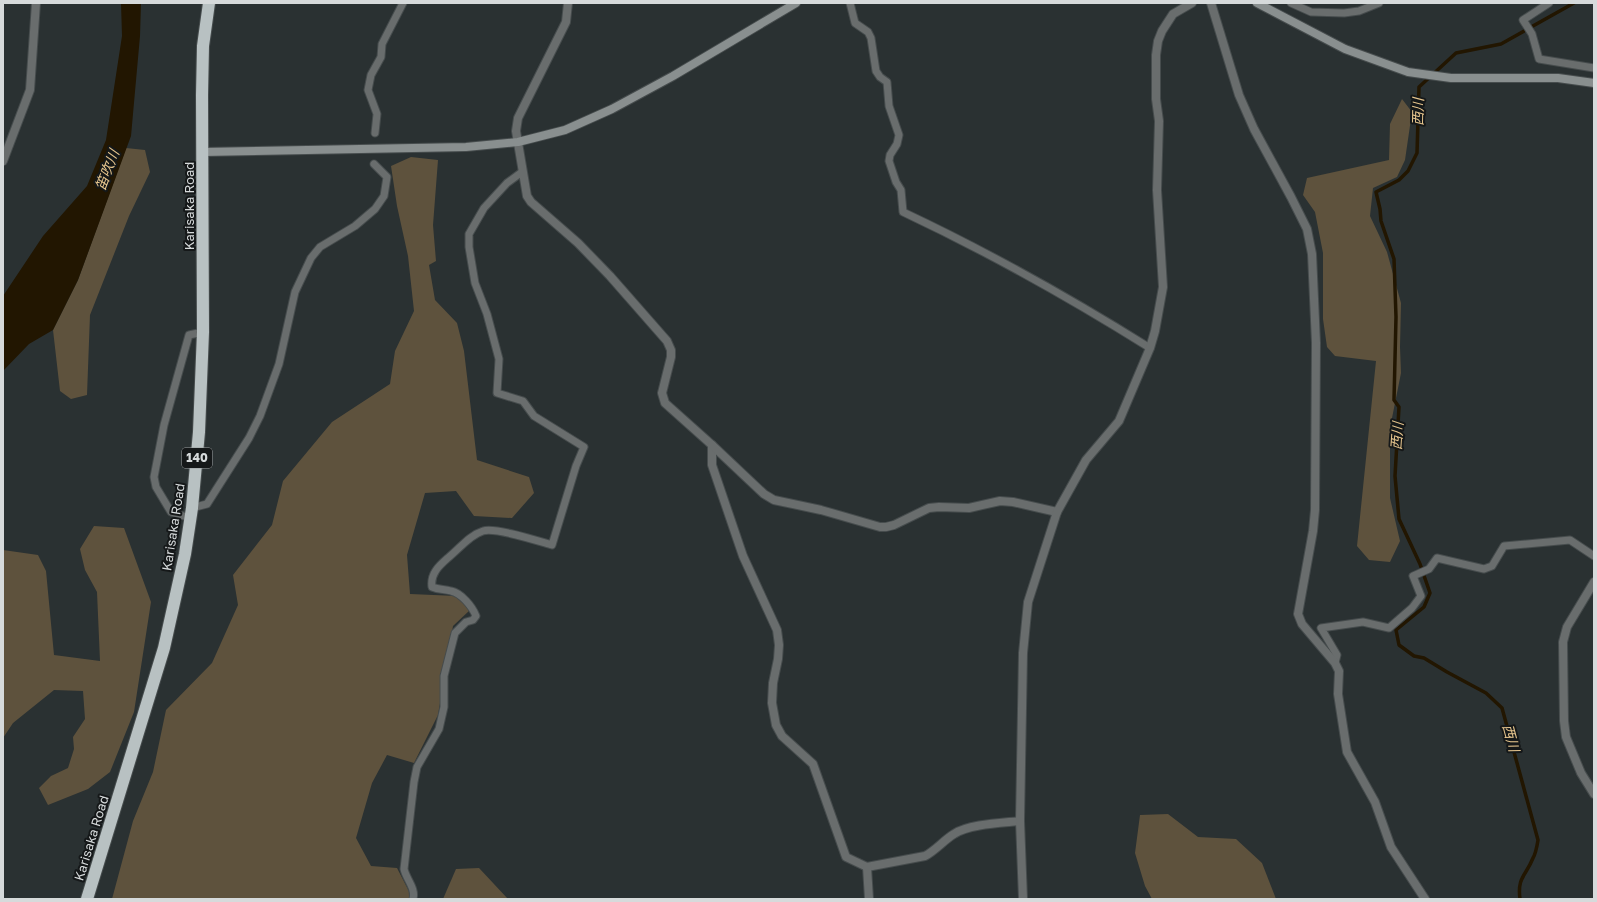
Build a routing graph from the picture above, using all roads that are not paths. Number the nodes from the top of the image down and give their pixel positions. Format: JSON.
{"nodes":[{"id":1,"x":36,"y":3,"type":"edge"},
{"id":2,"x":209,"y":3,"type":"edge"},
{"id":3,"x":404,"y":3,"type":"edge"},
{"id":4,"x":568,"y":3,"type":"edge"},
{"id":5,"x":796,"y":3,"type":"edge"},
{"id":6,"x":850,"y":3,"type":"edge"},
{"id":7,"x":1192,"y":3,"type":"edge"},
{"id":8,"x":1211,"y":3,"type":"edge"},
{"id":9,"x":1257,"y":3,"type":"edge"},
{"id":10,"x":1291,"y":3,"type":"edge"},
{"id":11,"x":1379,"y":3,"type":"edge"},
{"id":12,"x":1549,"y":3,"type":"edge"},
{"id":13,"x":1594,"y":68,"type":"edge"},
{"id":14,"x":1594,"y":83,"type":"edge"},
{"id":15,"x":375,"y":133,"type":"dead end"},
{"id":16,"x":518,"y":142,"type":"junction"},
{"id":17,"x":202,"y":152,"type":"junction"},
{"id":18,"x":3,"y":160,"type":"edge"},
{"id":19,"x":374,"y":164,"type":"dead end"},
{"id":20,"x":522,"y":172,"type":"junction"},
{"id":21,"x":203,"y":332,"type":"junction"},
{"id":22,"x":1150,"y":348,"type":"junction"},
{"id":23,"x":712,"y":445,"type":"junction"},
{"id":24,"x":1057,"y":512,"type":"junction"},
{"id":25,"x":191,"y":513,"type":"junction"},
{"id":26,"x":1594,"y":556,"type":"edge"},
{"id":27,"x":1594,"y":582,"type":"edge"},
{"id":28,"x":1335,"y":663,"type":"junction"},
{"id":29,"x":1594,"y":794,"type":"edge"},
{"id":30,"x":1020,"y":820,"type":"junction"},
{"id":31,"x":867,"y":867,"type":"junction"},
{"id":32,"x":87,"y":899,"type":"edge"},
{"id":33,"x":413,"y":899,"type":"edge"},
{"id":34,"x":869,"y":899,"type":"edge"},
{"id":35,"x":1023,"y":899,"type":"edge"},
{"id":36,"x":1425,"y":899,"type":"edge"}],
"edges":[{"from":1,"to":18,"type":"street"},
{"from":2,"to":17,"type":"highway","name":"Karisaka Road","number":"140"},
{"from":3,"to":15,"type":"lane"},
{"from":4,"to":16,"type":"street"},
{"from":5,"to":16,"type":"street"},
{"from":6,"to":22,"type":"lane"},
{"from":7,"to":22,"type":"street"},
{"from":8,"to":28,"type":"street"},
{"from":9,"to":14,"type":"street"},
{"from":10,"to":11,"type":"lane"},
{"from":12,"to":13,"type":"lane"},
{"from":16,"to":17,"type":"street"},
{"from":16,"to":20,"type":"street"},
{"from":17,"to":21,"type":"highway","name":"Karisaka Road","number":"140"},
{"from":19,"to":25,"type":"lane"},
{"from":20,"to":23,"type":"street"},
{"from":20,"to":33,"type":"lane"},
{"from":21,"to":25,"type":"highway","name":"Karisaka Road","number":"140"},
{"from":21,"to":25,"type":"lane"},
{"from":22,"to":24,"type":"street"},
{"from":23,"to":24,"type":"street"},
{"from":23,"to":31,"type":"street"},
{"from":24,"to":30,"type":"street"},
{"from":25,"to":32,"type":"highway","name":"Karisaka Road","number":"140"},
{"from":26,"to":28,"type":"lane"},
{"from":27,"to":29,"type":"street"},
{"from":28,"to":36,"type":"street"},
{"from":30,"to":31,"type":"street"},
{"from":30,"to":35,"type":"street"},
{"from":31,"to":34,"type":"street"}]}
